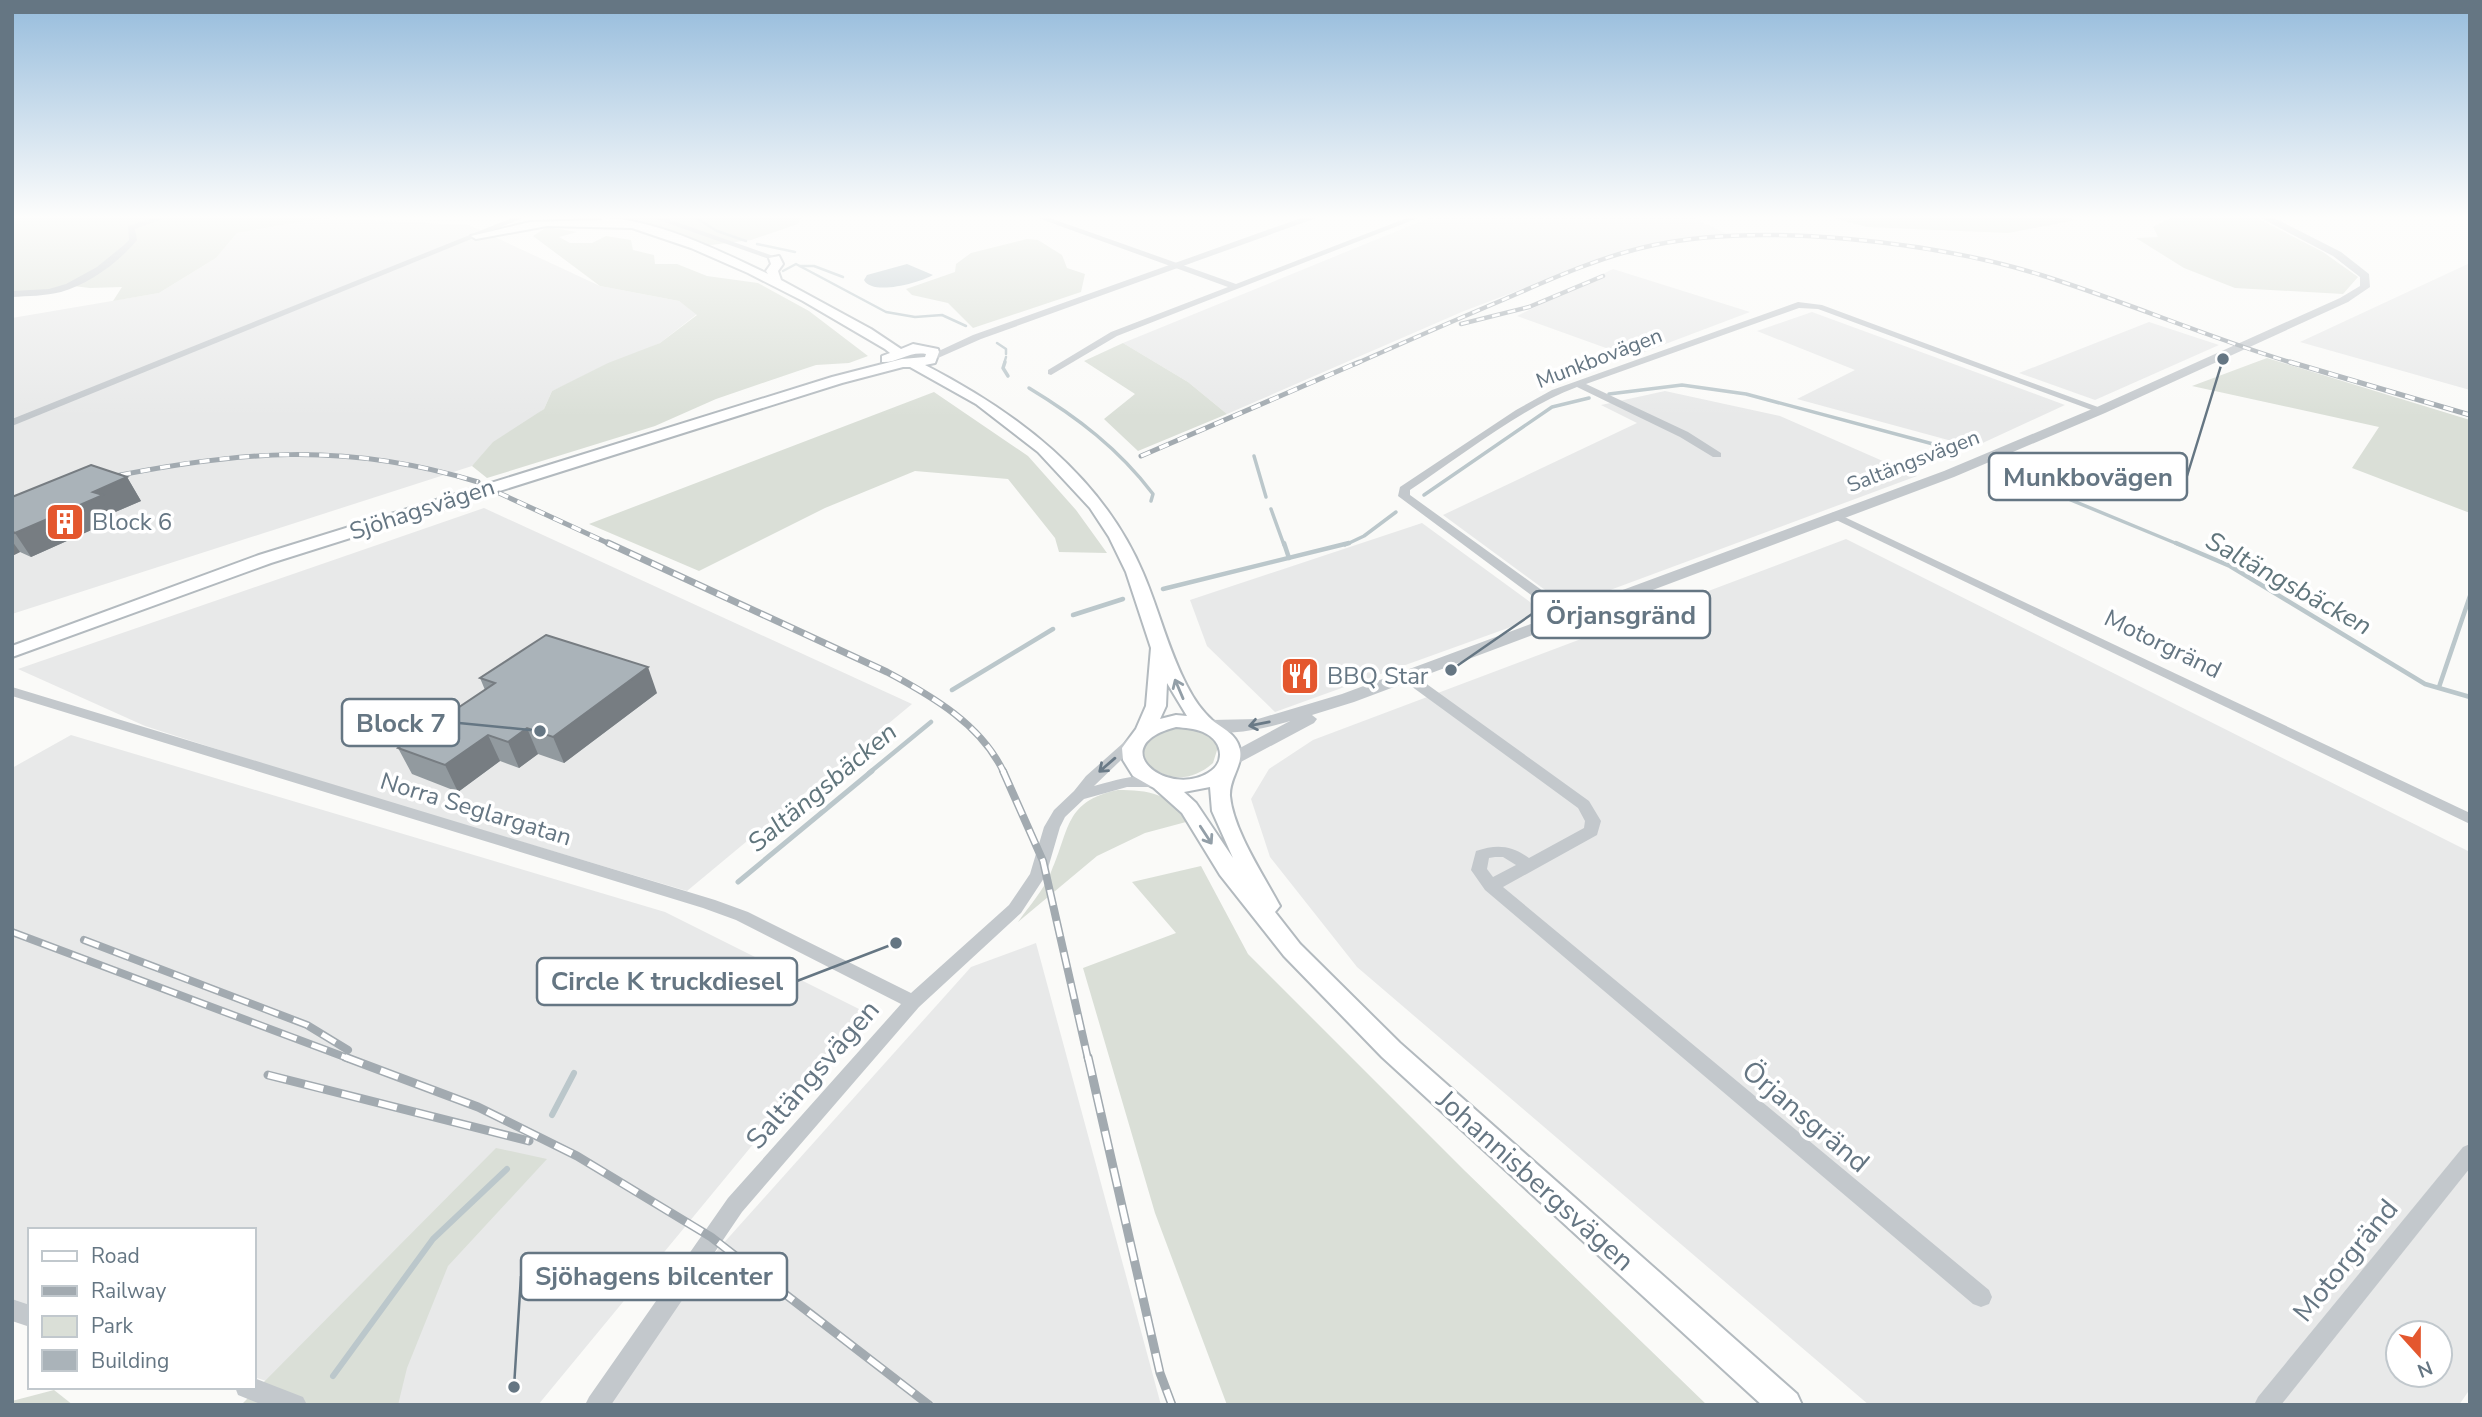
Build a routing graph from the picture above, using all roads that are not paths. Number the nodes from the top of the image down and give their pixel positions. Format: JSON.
{"nodes":[{"id":1,"x":72,"y":284,"type":"edge"},
{"id":2,"x":356,"y":284,"type":"edge"},
{"id":3,"x":783,"y":284,"type":"edge"},
{"id":4,"x":1126,"y":284,"type":"edge"},
{"id":5,"x":1228,"y":284,"type":"edge"},
{"id":6,"x":1243,"y":284,"type":"edge"},
{"id":7,"x":2365,"y":284,"type":"edge"},
{"id":8,"x":1236,"y":287,"type":"junction"},
{"id":9,"x":12,"y":294,"type":"edge"},
{"id":10,"x":876,"y":336,"type":"junction"},
{"id":11,"x":925,"y":353,"type":"junction"},
{"id":12,"x":902,"y":359,"type":"junction"},
{"id":13,"x":1051,"y":372,"type":"dead end"},
{"id":14,"x":947,"y":380,"type":"junction"},
{"id":15,"x":1578,"y":384,"type":"junction"},
{"id":16,"x":2101,"y":410,"type":"junction"},
{"id":17,"x":12,"y":423,"type":"edge"},
{"id":18,"x":1717,"y":455,"type":"dead end"},
{"id":19,"x":1834,"y":515,"type":"junction"},
{"id":20,"x":1567,"y":615,"type":"junction"},
{"id":21,"x":1160,"y":648,"type":"junction"},
{"id":22,"x":12,"y":652,"type":"edge"},
{"id":23,"x":1405,"y":675,"type":"junction"},
{"id":24,"x":12,"y":691,"type":"edge"},
{"id":25,"x":1348,"y":698,"type":"junction"},
{"id":26,"x":1208,"y":725,"type":"junction"},
{"id":27,"x":1141,"y":734,"type":"junction"},
{"id":28,"x":1229,"y":763,"type":"junction"},
{"id":29,"x":1158,"y":783,"type":"junction"},
{"id":30,"x":1079,"y":795,"type":"junction"},
{"id":31,"x":2470,"y":819,"type":"edge"},
{"id":32,"x":1528,"y":866,"type":"junction"},
{"id":33,"x":1490,"y":887,"type":"junction"},
{"id":34,"x":1292,"y":950,"type":"junction"},
{"id":35,"x":913,"y":1002,"type":"junction"},
{"id":36,"x":2470,"y":1153,"type":"edge"},
{"id":37,"x":1980,"y":1297,"type":"dead end"},
{"id":38,"x":251,"y":1389,"type":"edge"},
{"id":39,"x":295,"y":1405,"type":"edge"},
{"id":40,"x":597,"y":1405,"type":"edge"},
{"id":41,"x":1786,"y":1405,"type":"edge"},
{"id":42,"x":2266,"y":1405,"type":"edge"}],
"edges":[{"from":1,"to":9,"type":"street"},
{"from":2,"to":17,"type":"street"},
{"from":3,"to":10,"type":"main road"},
{"from":4,"to":11,"type":"street"},
{"from":5,"to":8,"type":"street"},
{"from":6,"to":8,"type":"street"},
{"from":7,"to":16,"type":"street","name":"Saltängsvägen"},
{"from":8,"to":13,"type":"street"},
{"from":10,"to":11,"type":"main road"},
{"from":10,"to":12,"type":"main road"},
{"from":11,"to":12,"type":"main road"},
{"from":11,"to":12,"type":"main road"},
{"from":11,"to":14,"type":"main road"},
{"from":12,"to":14,"type":"main road"},
{"from":12,"to":22,"type":"main road","name":"Sjöhagsvägen"},
{"from":14,"to":21,"type":"main road"},
{"from":15,"to":16,"type":"street","name":"Munkbovägen"},
{"from":15,"to":18,"type":"street"},
{"from":15,"to":20,"type":"street","name":"Munkbovägen"},
{"from":16,"to":19,"type":"street","name":"Saltängsvägen"},
{"from":19,"to":20,"type":"street","name":"Saltängsvägen"},
{"from":19,"to":31,"type":"street","name":"Motorgränd"},
{"from":20,"to":23,"type":"street","name":"Saltängsvägen"},
{"from":26,"to":21,"type":"main road","one_way":true},
{"from":21,"to":27,"type":"main road"},
{"from":23,"to":25,"type":"street","name":"Saltängsvägen"},
{"from":23,"to":32,"type":"street"},
{"from":24,"to":35,"type":"street","name":"Norra Seglargatan"},
{"from":25,"to":26,"type":"street","name":"Saltängsvägen","one_way":true},
{"from":25,"to":28,"type":"street","name":"Saltängsvägen"},
{"from":26,"to":27,"type":"main road"},
{"from":26,"to":28,"type":"main road"},
{"from":27,"to":29,"type":"main road"},
{"from":27,"to":30,"type":"street","name":"Saltängsvägen","one_way":true},
{"from":28,"to":29,"type":"main road"},
{"from":28,"to":34,"type":"main road","name":"Johannisbergsvägen"},
{"from":29,"to":30,"type":"street"},
{"from":29,"to":34,"type":"main road","name":"Johannisbergsvägen","one_way":true},
{"from":30,"to":35,"type":"street","name":"Saltängsvägen"},
{"from":32,"to":33,"type":"street"},
{"from":32,"to":33,"type":"street"},
{"from":33,"to":37,"type":"street","name":"Örjansgränd"},
{"from":34,"to":41,"type":"main road","name":"Johannisbergsvägen"},
{"from":35,"to":40,"type":"street","name":"Saltängsvägen"},
{"from":36,"to":42,"type":"street","name":"Motorgränd"},
{"from":38,"to":39,"type":"street"}]}
